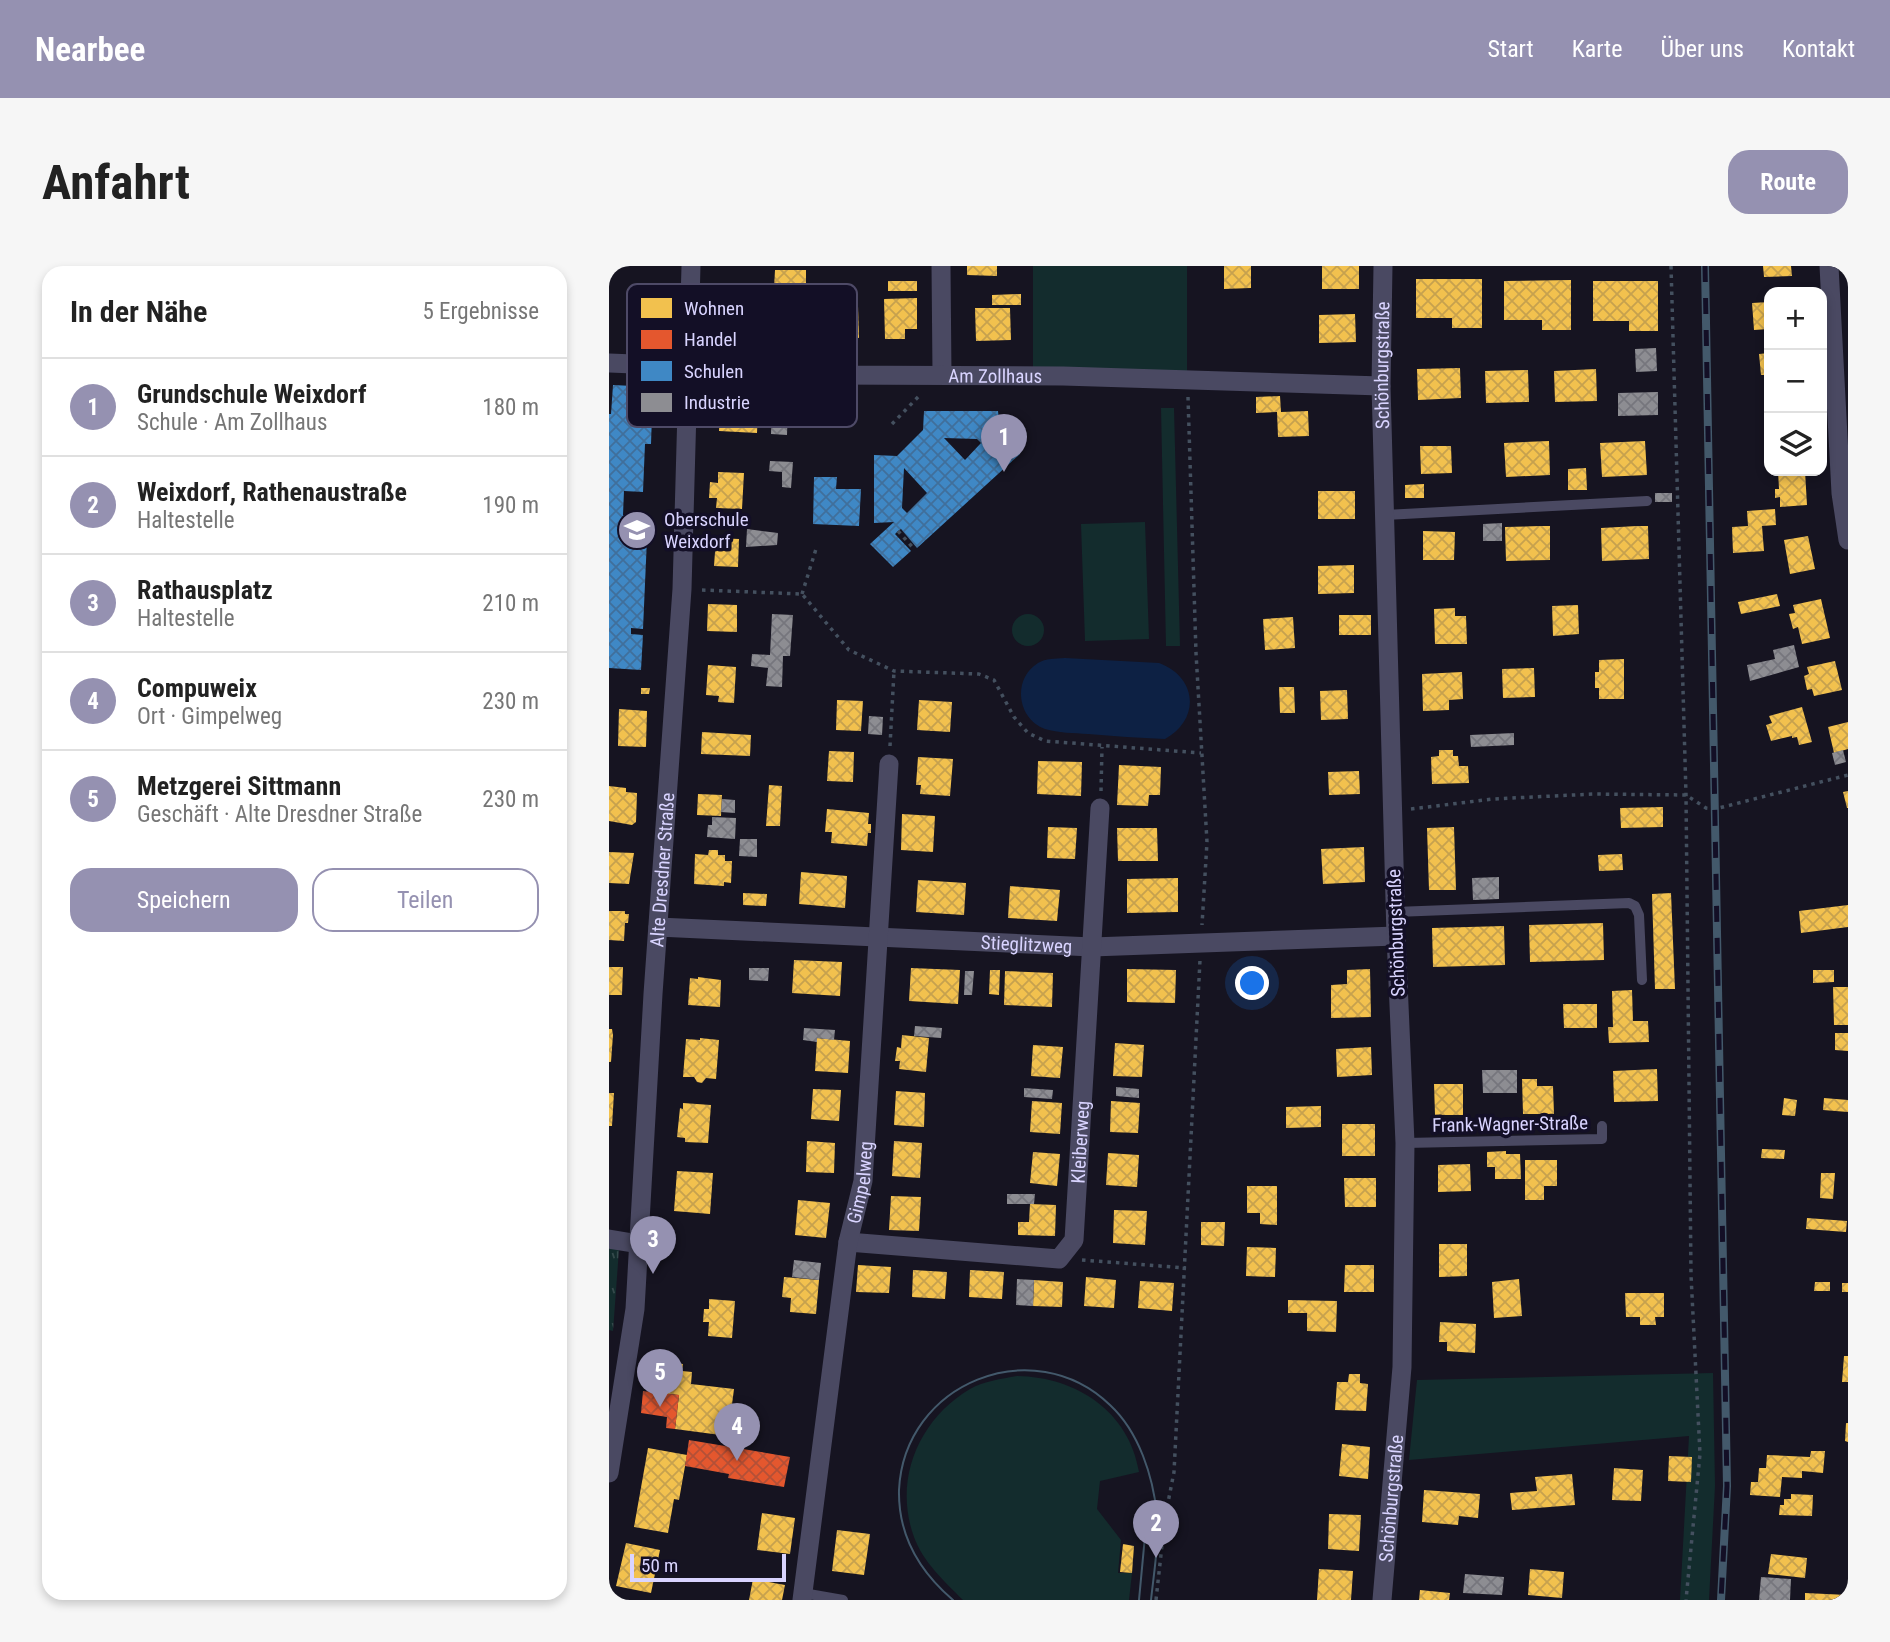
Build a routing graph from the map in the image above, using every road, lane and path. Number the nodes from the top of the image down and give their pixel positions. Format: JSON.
{"nodes":[{"id":1,"x":691,"y":266,"type":"edge"},
{"id":2,"x":941,"y":266,"type":"edge"},
{"id":3,"x":1383,"y":266,"type":"edge"},
{"id":4,"x":1671,"y":266,"type":"edge"},
{"id":5,"x":1829,"y":266,"type":"edge"},
{"id":6,"x":691,"y":284,"type":"edge"},
{"id":7,"x":609,"y":363,"type":"edge"},
{"id":8,"x":627,"y":364,"type":"edge"},
{"id":9,"x":942,"y":374,"type":"junction"},
{"id":10,"x":857,"y":375,"type":"edge"},
{"id":11,"x":1188,"y":380,"type":"junction"},
{"id":12,"x":1381,"y":386,"type":"junction"},
{"id":13,"x":921,"y":394,"type":"dead end"},
{"id":14,"x":892,"y":424,"type":"dead end"},
{"id":15,"x":687,"y":427,"type":"edge"},
{"id":16,"x":1647,"y":501,"type":"dead end"},
{"id":17,"x":1384,"y":515,"type":"junction"},
{"id":18,"x":898,"y":531,"type":"dead end"},
{"id":19,"x":1848,"y":540,"type":"edge"},
{"id":20,"x":816,"y":549,"type":"dead end"},
{"id":21,"x":915,"y":550,"type":"dead end"},
{"id":22,"x":683,"y":589,"type":"junction"},
{"id":23,"x":802,"y":594,"type":"junction"},
{"id":24,"x":894,"y":671,"type":"junction"},
{"id":25,"x":1102,"y":747,"type":"junction"},
{"id":26,"x":1201,"y":753,"type":"junction"},
{"id":27,"x":889,"y":764,"type":"joint"},
{"id":28,"x":1848,"y":775,"type":"edge"},
{"id":29,"x":1686,"y":795,"type":"junction"},
{"id":30,"x":1100,"y":808,"type":"joint"},
{"id":31,"x":1392,"y":811,"type":"junction"},
{"id":32,"x":1395,"y":912,"type":"junction"},
{"id":33,"x":658,"y":927,"type":"junction"},
{"id":34,"x":1396,"y":936,"type":"junction"},
{"id":35,"x":878,"y":939,"type":"junction"},
{"id":36,"x":1201,"y":942,"type":"junction"},
{"id":37,"x":1092,"y":947,"type":"junction"},
{"id":38,"x":1642,"y":980,"type":"dead end"},
{"id":39,"x":1602,"y":1126,"type":"dead end"},
{"id":40,"x":1405,"y":1143,"type":"junction"},
{"id":41,"x":609,"y":1239,"type":"edge"},
{"id":42,"x":848,"y":1242,"type":"junction"},
{"id":43,"x":639,"y":1244,"type":"junction"},
{"id":44,"x":1059,"y":1259,"type":"junction"},
{"id":45,"x":1186,"y":1268,"type":"junction"},
{"id":46,"x":609,"y":1473,"type":"edge"},
{"id":47,"x":802,"y":1597,"type":"edge"},
{"id":48,"x":843,"y":1600,"type":"edge"},
{"id":49,"x":1156,"y":1600,"type":"edge"},
{"id":50,"x":1382,"y":1600,"type":"edge"},
{"id":51,"x":1686,"y":1600,"type":"edge"}],
"edges":[{"from":1,"to":6,"type":"street","name":"Alte Dresdner Straße"},
{"from":2,"to":9,"type":"street"},
{"from":3,"to":12,"type":"street","name":"Schönburgstraße"},
{"from":4,"to":29,"type":"path"},
{"from":5,"to":19,"type":"street"},
{"from":7,"to":8,"type":"street","name":"Am Zollhaus"},
{"from":9,"to":10,"type":"street","name":"Am Zollhaus"},
{"from":9,"to":11,"type":"street","name":"Am Zollhaus"},
{"from":11,"to":12,"type":"street","name":"Am Zollhaus"},
{"from":11,"to":26,"type":"path"},
{"from":12,"to":17,"type":"street","name":"Schönburgstraße"},
{"from":13,"to":14,"type":"path"},
{"from":15,"to":22,"type":"street","name":"Alte Dresdner Straße"},
{"from":16,"to":17,"type":"lane"},
{"from":17,"to":31,"type":"street","name":"Schönburgstraße"},
{"from":18,"to":21,"type":"path"},
{"from":20,"to":23,"type":"path"},
{"from":22,"to":23,"type":"path"},
{"from":22,"to":33,"type":"street","name":"Alte Dresdner Straße"},
{"from":23,"to":24,"type":"path"},
{"from":24,"to":25,"type":"path"},
{"from":24,"to":27,"type":"path"},
{"from":25,"to":26,"type":"path"},
{"from":25,"to":30,"type":"path"},
{"from":26,"to":36,"type":"path"},
{"from":27,"to":35,"type":"street","name":"Gimpelweg"},
{"from":28,"to":29,"type":"path"},
{"from":29,"to":31,"type":"path"},
{"from":29,"to":51,"type":"path"},
{"from":30,"to":37,"type":"street","name":"Kleiberweg"},
{"from":31,"to":32,"type":"street","name":"Schönburgstraße"},
{"from":32,"to":34,"type":"street","name":"Schönburgstraße"},
{"from":32,"to":38,"type":"lane"},
{"from":33,"to":35,"type":"street","name":"Stieglitzweg"},
{"from":33,"to":43,"type":"street","name":"Alte Dresdner Straße"},
{"from":34,"to":36,"type":"street","name":"Stieglitzweg"},
{"from":34,"to":40,"type":"street","name":"Schönburgstraße"},
{"from":35,"to":37,"type":"street","name":"Stieglitzweg"},
{"from":35,"to":42,"type":"street","name":"Gimpelweg"},
{"from":36,"to":37,"type":"street","name":"Stieglitzweg"},
{"from":36,"to":45,"type":"path"},
{"from":37,"to":44,"type":"street","name":"Kleiberweg"},
{"from":39,"to":40,"type":"lane","name":"Frank-Wagner-Straße"},
{"from":40,"to":50,"type":"street","name":"Schönburgstraße"},
{"from":41,"to":43,"type":"street"},
{"from":42,"to":44,"type":"street"},
{"from":42,"to":47,"type":"street","name":"Gimpelweg"},
{"from":43,"to":46,"type":"street","name":"Alte Dresdner Straße"},
{"from":44,"to":45,"type":"path"},
{"from":45,"to":49,"type":"path"},
{"from":47,"to":48,"type":"lane"}]}
